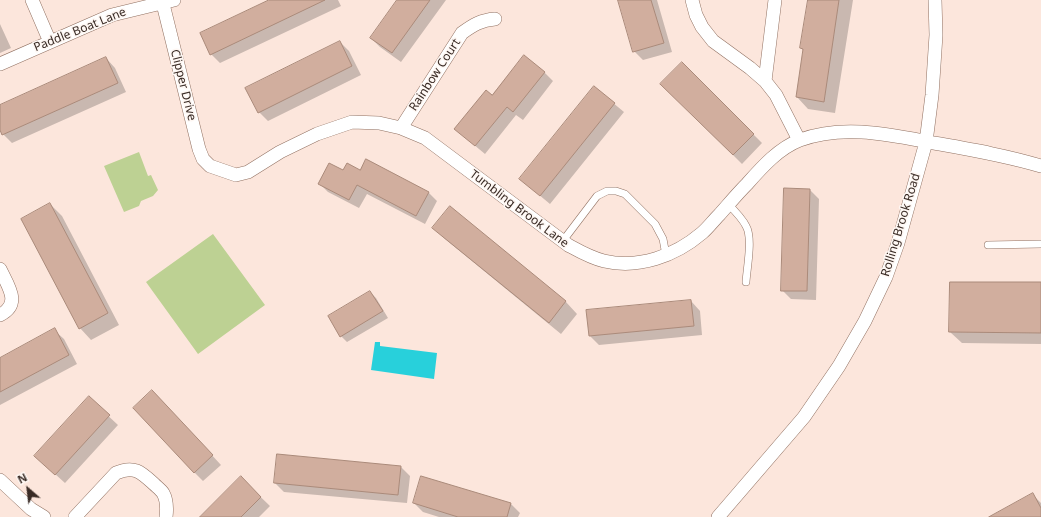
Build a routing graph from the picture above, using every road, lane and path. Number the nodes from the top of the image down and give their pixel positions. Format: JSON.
{"nodes":[{"id":1,"x":32,"y":0,"type":"edge"},
{"id":2,"x":692,"y":0,"type":"edge"},
{"id":3,"x":775,"y":0,"type":"edge"},
{"id":4,"x":935,"y":0,"type":"edge"},
{"id":5,"x":166,"y":1,"type":"edge"},
{"id":6,"x":495,"y":18,"type":"dead end"},
{"id":7,"x":50,"y":42,"type":"junction"},
{"id":8,"x":0,"y":64,"type":"edge"},
{"id":9,"x":765,"y":81,"type":"junction"},
{"id":10,"x":401,"y":128,"type":"junction"},
{"id":11,"x":799,"y":140,"type":"junction"},
{"id":12,"x":926,"y":142,"type":"junction"},
{"id":13,"x":210,"y":166,"type":"joint"},
{"id":14,"x":1041,"y":166,"type":"edge"},
{"id":15,"x":728,"y":204,"type":"junction"},
{"id":16,"x":562,"y":242,"type":"junction"},
{"id":17,"x":988,"y":244,"type":"dead end"},
{"id":18,"x":1041,"y":244,"type":"edge"},
{"id":19,"x":666,"y":256,"type":"junction"},
{"id":20,"x":0,"y":269,"type":"edge"},
{"id":21,"x":746,"y":282,"type":"dead end"},
{"id":22,"x":0,"y":315,"type":"edge"},
{"id":23,"x":0,"y":480,"type":"edge"},
{"id":24,"x":44,"y":517,"type":"edge"},
{"id":25,"x":75,"y":517,"type":"edge"},
{"id":26,"x":166,"y":517,"type":"edge"},
{"id":27,"x":718,"y":517,"type":"edge"}],
"edges":[{"from":1,"to":7,"type":"street"},
{"from":2,"to":9,"type":"street"},
{"from":3,"to":9,"type":"street"},
{"from":4,"to":12,"type":"street","name":"Rolling Brook Road"},
{"from":5,"to":7,"type":"street","name":"Paddle Boat Lane"},
{"from":5,"to":13,"type":"street","name":"Clipper Drive"},
{"from":6,"to":10,"type":"street","name":"Rainbow Court"},
{"from":7,"to":8,"type":"street","name":"Paddle Boat Lane"},
{"from":9,"to":11,"type":"street"},
{"from":10,"to":13,"type":"street","name":"Tumbling Brook Lane"},
{"from":10,"to":16,"type":"street","name":"Tumbling Brook Lane"},
{"from":11,"to":12,"type":"street","name":"Tumbling Brook Lane"},
{"from":11,"to":15,"type":"street","name":"Tumbling Brook Lane"},
{"from":12,"to":14,"type":"street","name":"Tumbling Brook Lane"},
{"from":12,"to":27,"type":"street","name":"Rolling Brook Road"},
{"from":15,"to":19,"type":"street","name":"Tumbling Brook Lane"},
{"from":15,"to":21,"type":"lane"},
{"from":16,"to":19,"type":"street","name":"Tumbling Brook Lane"},
{"from":16,"to":19,"type":"lane"},
{"from":17,"to":18,"type":"lane"},
{"from":20,"to":22,"type":"street"},
{"from":23,"to":24,"type":"street"},
{"from":25,"to":26,"type":"street"}]}
